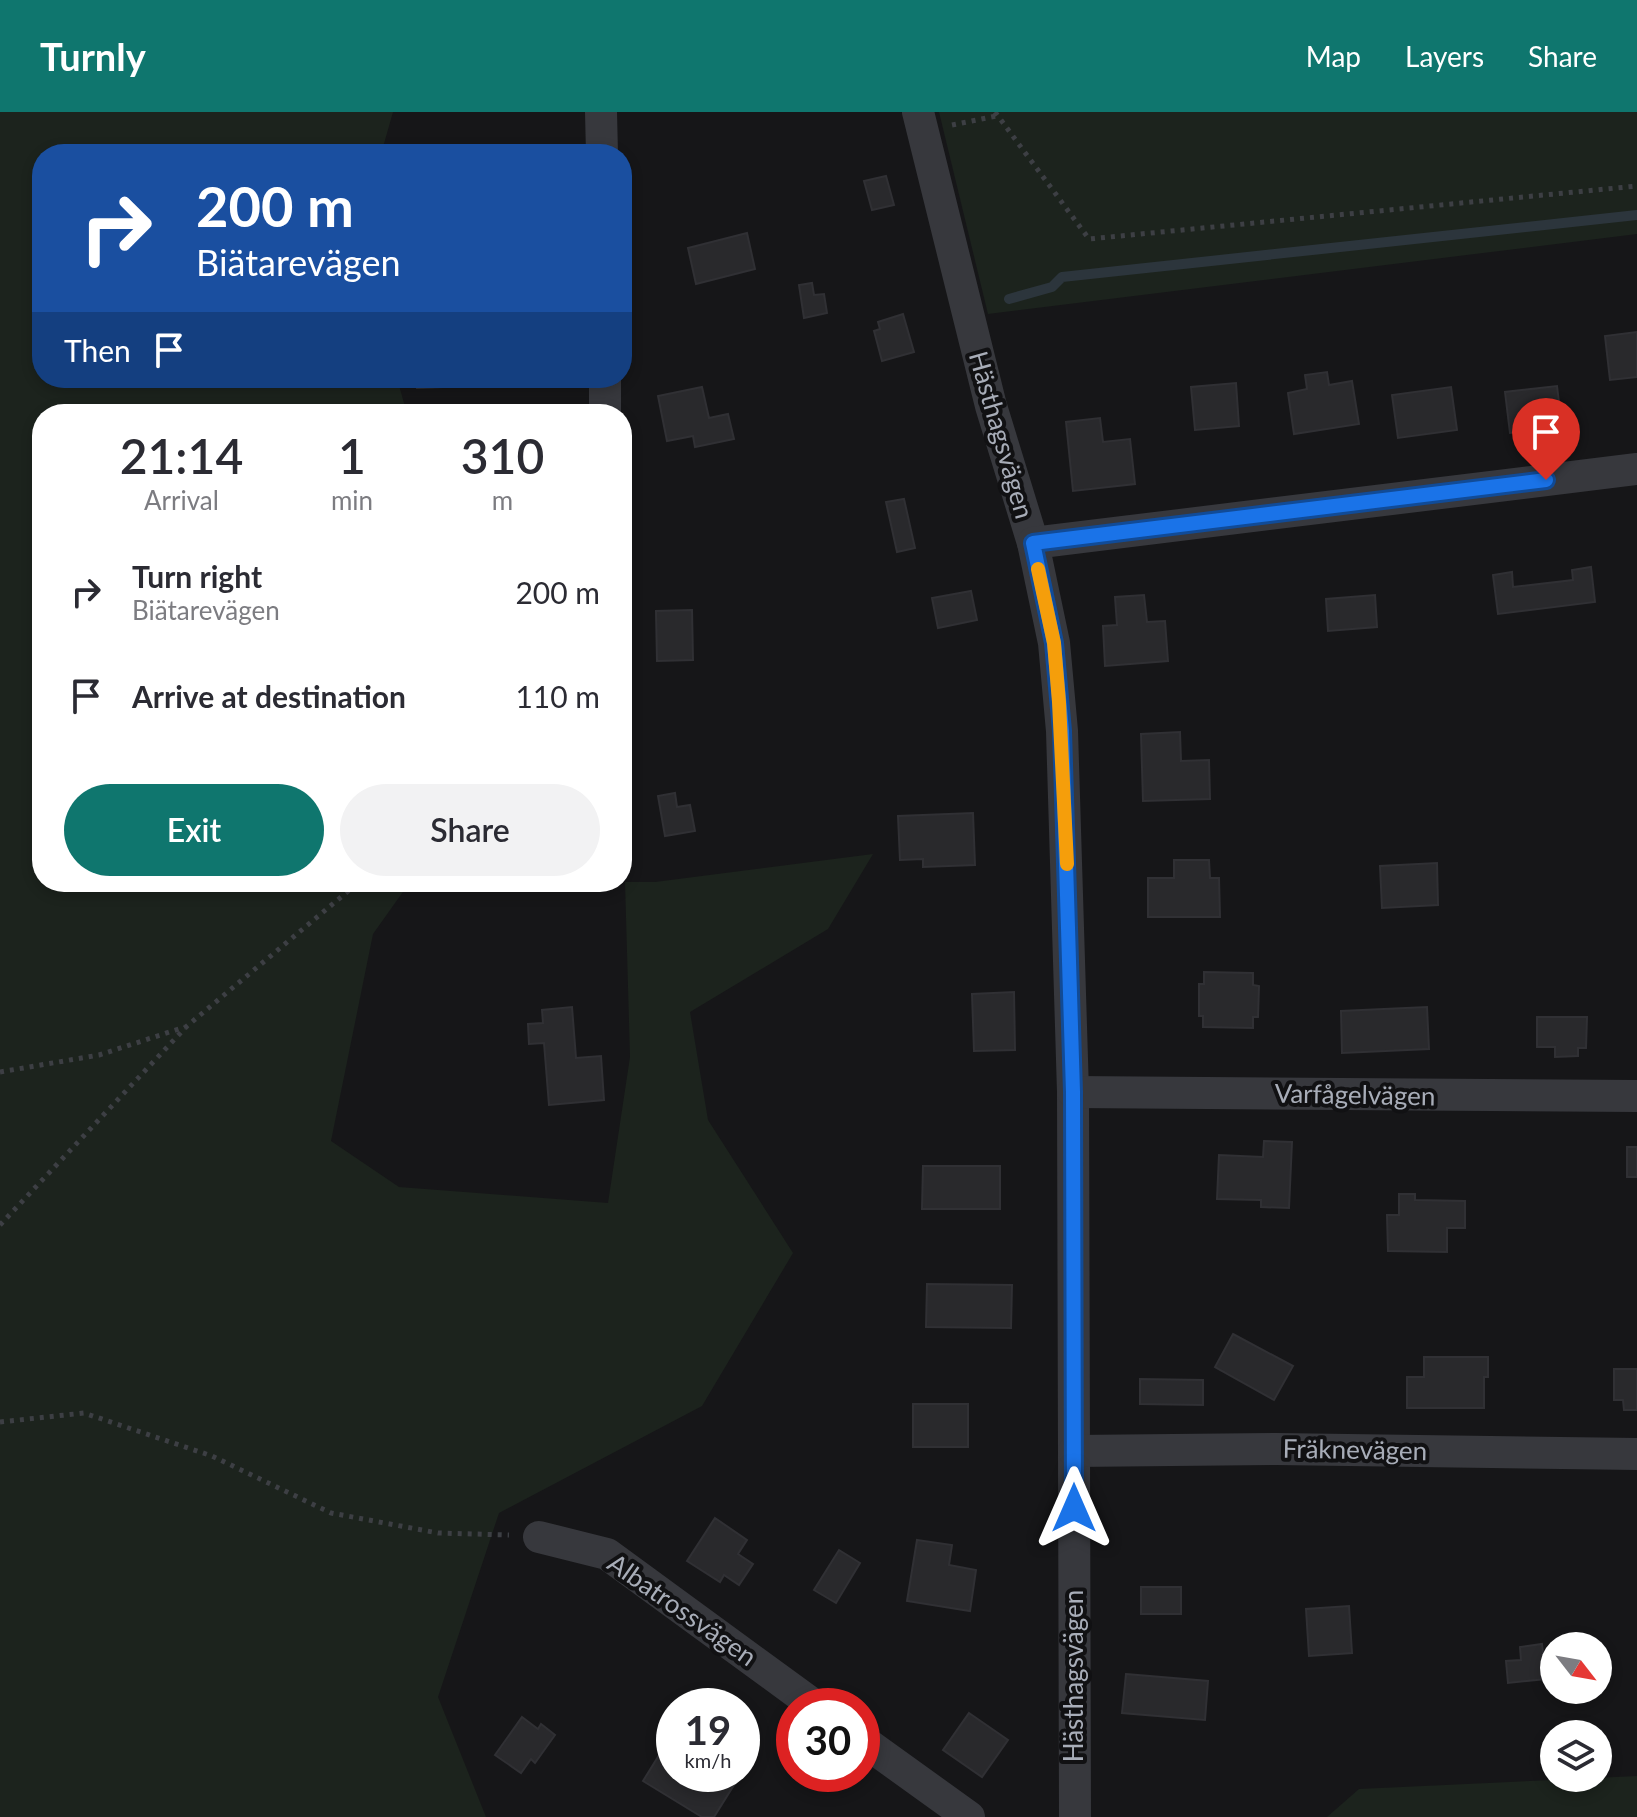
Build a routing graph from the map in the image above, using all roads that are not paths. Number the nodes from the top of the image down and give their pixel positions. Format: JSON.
{"nodes":[{"id":1,"x":601,"y":112,"type":"edge"},
{"id":2,"x":921,"y":122,"type":"edge"},
{"id":3,"x":602,"y":144,"type":"edge"},
{"id":4,"x":1637,"y":469,"type":"edge"},
{"id":5,"x":1033,"y":543,"type":"junction"},
{"id":6,"x":1073,"y":1092,"type":"junction"},
{"id":7,"x":1637,"y":1096,"type":"edge"},
{"id":8,"x":1074,"y":1451,"type":"junction"},
{"id":9,"x":1637,"y":1454,"type":"edge"},
{"id":10,"x":539,"y":1537,"type":"road end"},
{"id":11,"x":790,"y":1688,"type":"edge"},
{"id":12,"x":880,"y":1753,"type":"edge"},
{"id":13,"x":969,"y":1817,"type":"edge"},
{"id":14,"x":1075,"y":1817,"type":"edge"}],
"edges":[{"from":1,"to":3,"type":"street"},
{"from":2,"to":5,"type":"street","name":"Hästhagsvägen"},
{"from":4,"to":5,"type":"street"},
{"from":5,"to":6,"type":"street","name":"Hästhagsvägen"},
{"from":6,"to":7,"type":"street","name":"Varfågelvägen"},
{"from":6,"to":8,"type":"street","name":"Hästhagsvägen"},
{"from":8,"to":9,"type":"street","name":"Fräknevägen"},
{"from":8,"to":14,"type":"street","name":"Hästhagsvägen"},
{"from":10,"to":11,"type":"street","name":"Albatrossvägen"},
{"from":12,"to":13,"type":"street"}]}
